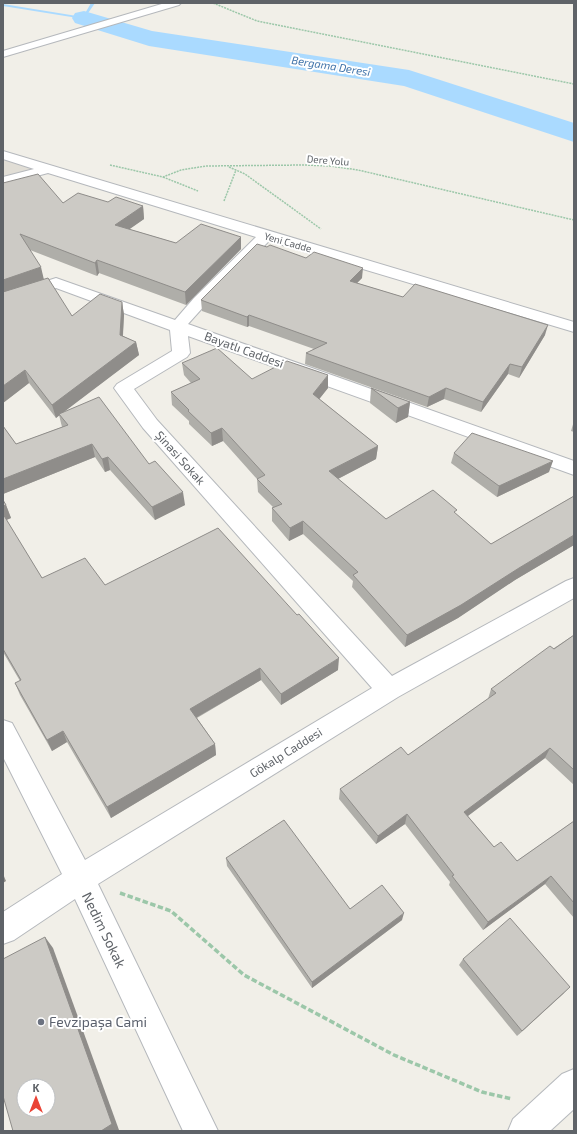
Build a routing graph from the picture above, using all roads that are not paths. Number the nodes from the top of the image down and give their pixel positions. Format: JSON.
{"nodes":[{"id":1,"x":171,"y":4,"type":"edge"},
{"id":2,"x":3,"y":54,"type":"edge"},
{"id":3,"x":3,"y":155,"type":"edge"},
{"id":4,"x":48,"y":169,"type":"junction"},
{"id":5,"x":3,"y":180,"type":"edge"},
{"id":6,"x":266,"y":235,"type":"junction"},
{"id":7,"x":3,"y":300,"type":"edge"},
{"id":8,"x":178,"y":326,"type":"junction"},
{"id":9,"x":574,"y":327,"type":"edge"},
{"id":10,"x":574,"y":468,"type":"edge"},
{"id":11,"x":574,"y":587,"type":"edge"},
{"id":12,"x":389,"y":690,"type":"junction"},
{"id":13,"x":3,"y":731,"type":"edge"},
{"id":14,"x":80,"y":879,"type":"junction"},
{"id":15,"x":3,"y":929,"type":"edge"},
{"id":16,"x":574,"y":1086,"type":"edge"},
{"id":17,"x":201,"y":1131,"type":"edge"},
{"id":18,"x":526,"y":1131,"type":"edge"}],
"edges":[{"from":1,"to":2,"type":"street"},
{"from":3,"to":4,"type":"street","name":"Yeni Cadde"},
{"from":4,"to":5,"type":"street"},
{"from":4,"to":6,"type":"street","name":"Yeni Cadde"},
{"from":6,"to":8,"type":"street"},
{"from":6,"to":9,"type":"street","name":"Yeni Cadde"},
{"from":7,"to":8,"type":"street","name":"Bayatlı Caddesi"},
{"from":8,"to":10,"type":"street","name":"Bayatlı Caddesi"},
{"from":8,"to":12,"type":"street","name":"Şinasi Sokak"},
{"from":11,"to":12,"type":"street","name":"Gökalp Caddesi"},
{"from":12,"to":14,"type":"street","name":"Gökalp Caddesi"},
{"from":13,"to":14,"type":"street","name":"Nedim Sokak"},
{"from":14,"to":15,"type":"street","name":"Gökalp Caddesi"},
{"from":14,"to":17,"type":"street","name":"Nedim Sokak"},
{"from":16,"to":18,"type":"street"}]}
